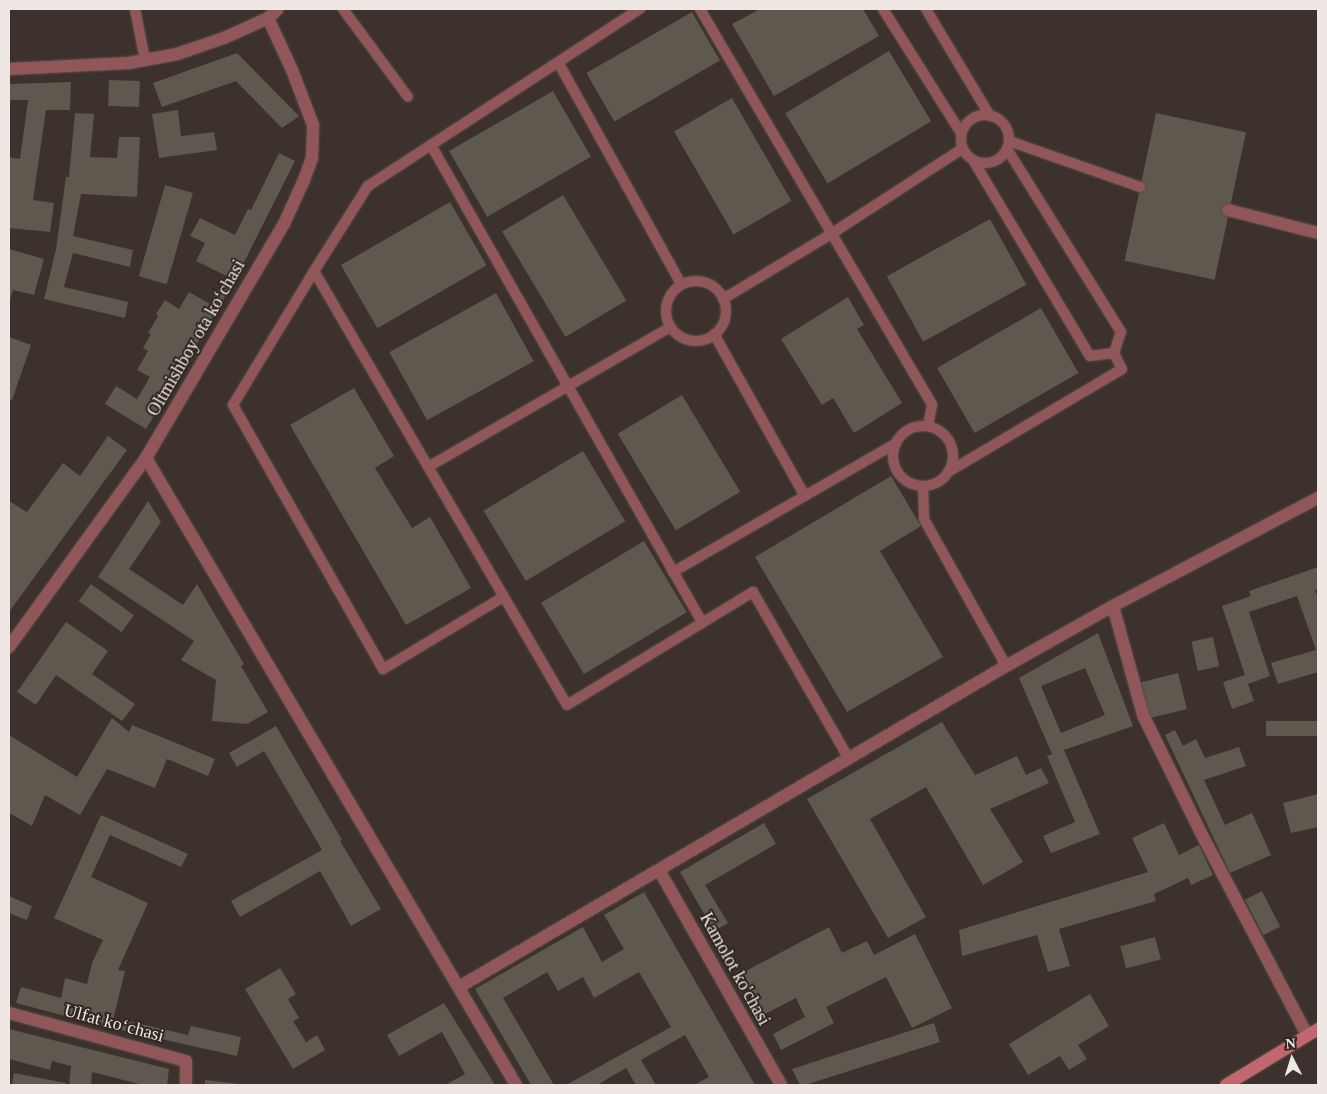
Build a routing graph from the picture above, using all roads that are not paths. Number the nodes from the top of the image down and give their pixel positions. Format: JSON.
{"nodes":[{"id":1,"x":135,"y":9,"type":"edge"},
{"id":2,"x":278,"y":9,"type":"edge"},
{"id":3,"x":344,"y":9,"type":"edge"},
{"id":4,"x":640,"y":9,"type":"edge"},
{"id":5,"x":700,"y":9,"type":"edge"},
{"id":6,"x":883,"y":9,"type":"edge"},
{"id":7,"x":926,"y":9,"type":"edge"},
{"id":8,"x":268,"y":18,"type":"junction"},
{"id":9,"x":145,"y":60,"type":"junction"},
{"id":10,"x":558,"y":62,"type":"junction"},
{"id":11,"x":9,"y":69,"type":"edge"},
{"id":12,"x":408,"y":97,"type":"dead end"},
{"id":13,"x":990,"y":116,"type":"junction"},
{"id":14,"x":961,"y":133,"type":"junction"},
{"id":15,"x":430,"y":145,"type":"junction"},
{"id":16,"x":1008,"y":145,"type":"junction"},
{"id":17,"x":962,"y":149,"type":"junction"},
{"id":18,"x":973,"y":160,"type":"junction"},
{"id":19,"x":1140,"y":187,"type":"dead end"},
{"id":20,"x":1228,"y":210,"type":"dead end"},
{"id":21,"x":1318,"y":233,"type":"edge"},
{"id":22,"x":831,"y":234,"type":"junction"},
{"id":23,"x":314,"y":271,"type":"junction"},
{"id":24,"x":682,"y":284,"type":"junction"},
{"id":25,"x":723,"y":299,"type":"junction"},
{"id":26,"x":670,"y":327,"type":"junction"},
{"id":27,"x":714,"y":334,"type":"junction"},
{"id":28,"x":1114,"y":353,"type":"junction"},
{"id":29,"x":568,"y":386,"type":"junction"},
{"id":30,"x":928,"y":426,"type":"junction"},
{"id":31,"x":896,"y":444,"type":"junction"},
{"id":32,"x":146,"y":458,"type":"junction"},
{"id":33,"x":428,"y":467,"type":"junction"},
{"id":34,"x":948,"y":472,"type":"junction"},
{"id":35,"x":923,"y":486,"type":"junction"},
{"id":36,"x":805,"y":496,"type":"junction"},
{"id":37,"x":1318,"y":498,"type":"edge"},
{"id":38,"x":673,"y":572,"type":"junction"},
{"id":39,"x":503,"y":597,"type":"junction"},
{"id":40,"x":1113,"y":606,"type":"junction"},
{"id":41,"x":702,"y":622,"type":"junction"},
{"id":42,"x":9,"y":647,"type":"edge"},
{"id":43,"x":1006,"y":666,"type":"junction"},
{"id":44,"x":849,"y":759,"type":"junction"},
{"id":45,"x":659,"y":870,"type":"junction"},
{"id":46,"x":458,"y":987,"type":"junction"},
{"id":47,"x":9,"y":1013,"type":"edge"},
{"id":48,"x":1313,"y":1032,"type":"edge"},
{"id":49,"x":186,"y":1085,"type":"edge"},
{"id":50,"x":516,"y":1085,"type":"edge"},
{"id":51,"x":781,"y":1085,"type":"edge"},
{"id":52,"x":1226,"y":1085,"type":"edge"}],
"edges":[{"from":1,"to":9,"type":"lane"},
{"from":2,"to":8,"type":"street"},
{"from":3,"to":12,"type":"lane"},
{"from":4,"to":10,"type":"lane"},
{"from":5,"to":22,"type":"lane"},
{"from":6,"to":14,"type":"lane"},
{"from":7,"to":13,"type":"lane"},
{"from":8,"to":9,"type":"street"},
{"from":8,"to":32,"type":"street","name":"Oltmishboy ota koʻchasi"},
{"from":9,"to":11,"type":"street"},
{"from":10,"to":15,"type":"lane"},
{"from":10,"to":24,"type":"lane"},
{"from":13,"to":14,"type":"lane"},
{"from":13,"to":16,"type":"lane"},
{"from":14,"to":17,"type":"lane"},
{"from":15,"to":23,"type":"lane"},
{"from":15,"to":29,"type":"lane"},
{"from":16,"to":18,"type":"lane"},
{"from":16,"to":19,"type":"lane"},
{"from":16,"to":28,"type":"lane"},
{"from":17,"to":18,"type":"lane"},
{"from":17,"to":22,"type":"lane"},
{"from":18,"to":28,"type":"lane"},
{"from":20,"to":21,"type":"street"},
{"from":22,"to":25,"type":"lane"},
{"from":22,"to":30,"type":"lane"},
{"from":23,"to":33,"type":"lane"},
{"from":23,"to":39,"type":"lane"},
{"from":24,"to":25,"type":"lane"},
{"from":24,"to":26,"type":"lane"},
{"from":25,"to":27,"type":"lane"},
{"from":26,"to":27,"type":"lane"},
{"from":26,"to":29,"type":"lane"},
{"from":27,"to":36,"type":"lane"},
{"from":28,"to":34,"type":"lane"},
{"from":29,"to":33,"type":"lane"},
{"from":29,"to":38,"type":"lane"},
{"from":30,"to":31,"type":"lane"},
{"from":30,"to":34,"type":"lane"},
{"from":31,"to":35,"type":"lane"},
{"from":31,"to":36,"type":"lane"},
{"from":32,"to":42,"type":"street","name":"Oltmishboy ota koʻchasi"},
{"from":32,"to":46,"type":"street"},
{"from":33,"to":39,"type":"lane"},
{"from":34,"to":35,"type":"lane"},
{"from":35,"to":43,"type":"lane"},
{"from":36,"to":38,"type":"lane"},
{"from":37,"to":40,"type":"street"},
{"from":38,"to":41,"type":"lane"},
{"from":39,"to":41,"type":"lane"},
{"from":40,"to":43,"type":"street"},
{"from":40,"to":48,"type":"street"},
{"from":41,"to":44,"type":"lane"},
{"from":43,"to":44,"type":"street"},
{"from":44,"to":45,"type":"street"},
{"from":45,"to":46,"type":"street"},
{"from":45,"to":51,"type":"street","name":"Kamolot ko'chasi"},
{"from":46,"to":50,"type":"street"},
{"from":47,"to":49,"type":"street","name":"Ulfat koʻchasi"},
{"from":48,"to":52,"type":"main road"}]}
